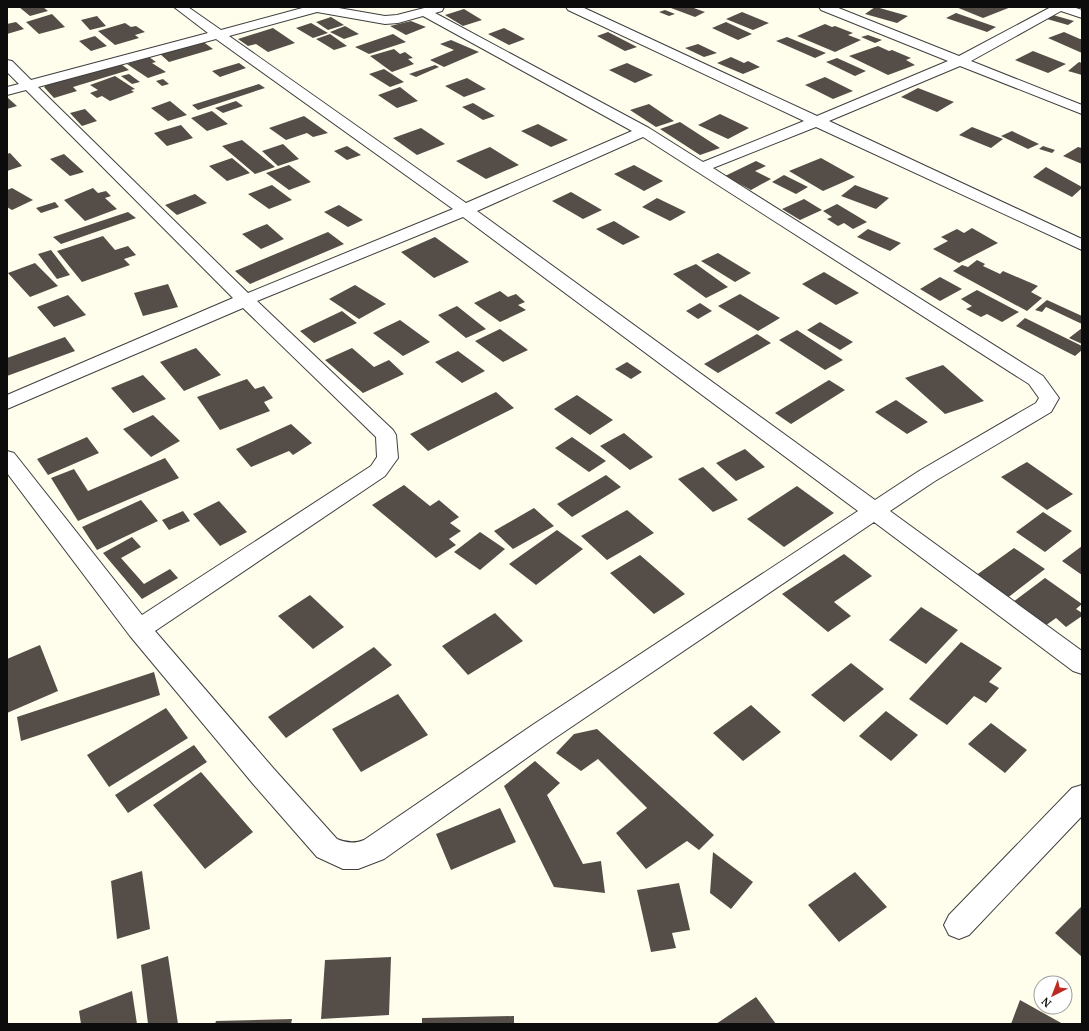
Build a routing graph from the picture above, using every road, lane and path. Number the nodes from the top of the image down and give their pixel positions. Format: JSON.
{"nodes":[{"id":1,"x":180,"y":7,"type":"edge"},
{"id":2,"x":316,"y":7,"type":"edge"},
{"id":3,"x":442,"y":7,"type":"edge"},
{"id":4,"x":572,"y":7,"type":"edge"},
{"id":5,"x":825,"y":7,"type":"edge"},
{"id":6,"x":425,"y":12,"type":"junction"},
{"id":7,"x":1082,"y":14,"type":"edge"},
{"id":8,"x":217,"y":34,"type":"junction"},
{"id":9,"x":960,"y":61,"type":"junction"},
{"id":10,"x":7,"y":64,"type":"edge"},
{"id":11,"x":29,"y":84,"type":"junction"},
{"id":12,"x":7,"y":91,"type":"edge"},
{"id":13,"x":1082,"y":110,"type":"edge"},
{"id":14,"x":817,"y":120,"type":"junction"},
{"id":15,"x":644,"y":131,"type":"junction"},
{"id":16,"x":703,"y":167,"type":"junction"},
{"id":17,"x":465,"y":210,"type":"junction"},
{"id":18,"x":1082,"y":245,"type":"edge"},
{"id":19,"x":246,"y":300,"type":"junction"},
{"id":20,"x":7,"y":403,"type":"edge"},
{"id":21,"x":7,"y":458,"type":"edge"},
{"id":22,"x":875,"y":512,"type":"junction"},
{"id":23,"x":139,"y":629,"type":"junction"},
{"id":24,"x":1082,"y":664,"type":"edge"},
{"id":25,"x":1082,"y":797,"type":"edge"},
{"id":26,"x":959,"y":925,"type":"dead end"}],
"edges":[{"from":1,"to":8,"type":"street"},
{"from":2,"to":6,"type":"street"},
{"from":2,"to":8,"type":"street"},
{"from":3,"to":6,"type":"street"},
{"from":4,"to":14,"type":"street"},
{"from":5,"to":9,"type":"street"},
{"from":6,"to":15,"type":"street"},
{"from":7,"to":9,"type":"street"},
{"from":8,"to":11,"type":"street"},
{"from":8,"to":17,"type":"street"},
{"from":9,"to":13,"type":"street"},
{"from":9,"to":14,"type":"street"},
{"from":10,"to":11,"type":"street"},
{"from":11,"to":12,"type":"street"},
{"from":11,"to":19,"type":"street"},
{"from":14,"to":16,"type":"street"},
{"from":14,"to":18,"type":"street"},
{"from":15,"to":16,"type":"street"},
{"from":15,"to":17,"type":"street"},
{"from":16,"to":22,"type":"street"},
{"from":17,"to":19,"type":"street"},
{"from":17,"to":22,"type":"street"},
{"from":19,"to":20,"type":"street"},
{"from":19,"to":23,"type":"street"},
{"from":21,"to":23,"type":"street"},
{"from":22,"to":23,"type":"street"},
{"from":22,"to":24,"type":"street"},
{"from":25,"to":26,"type":"street"}]}
